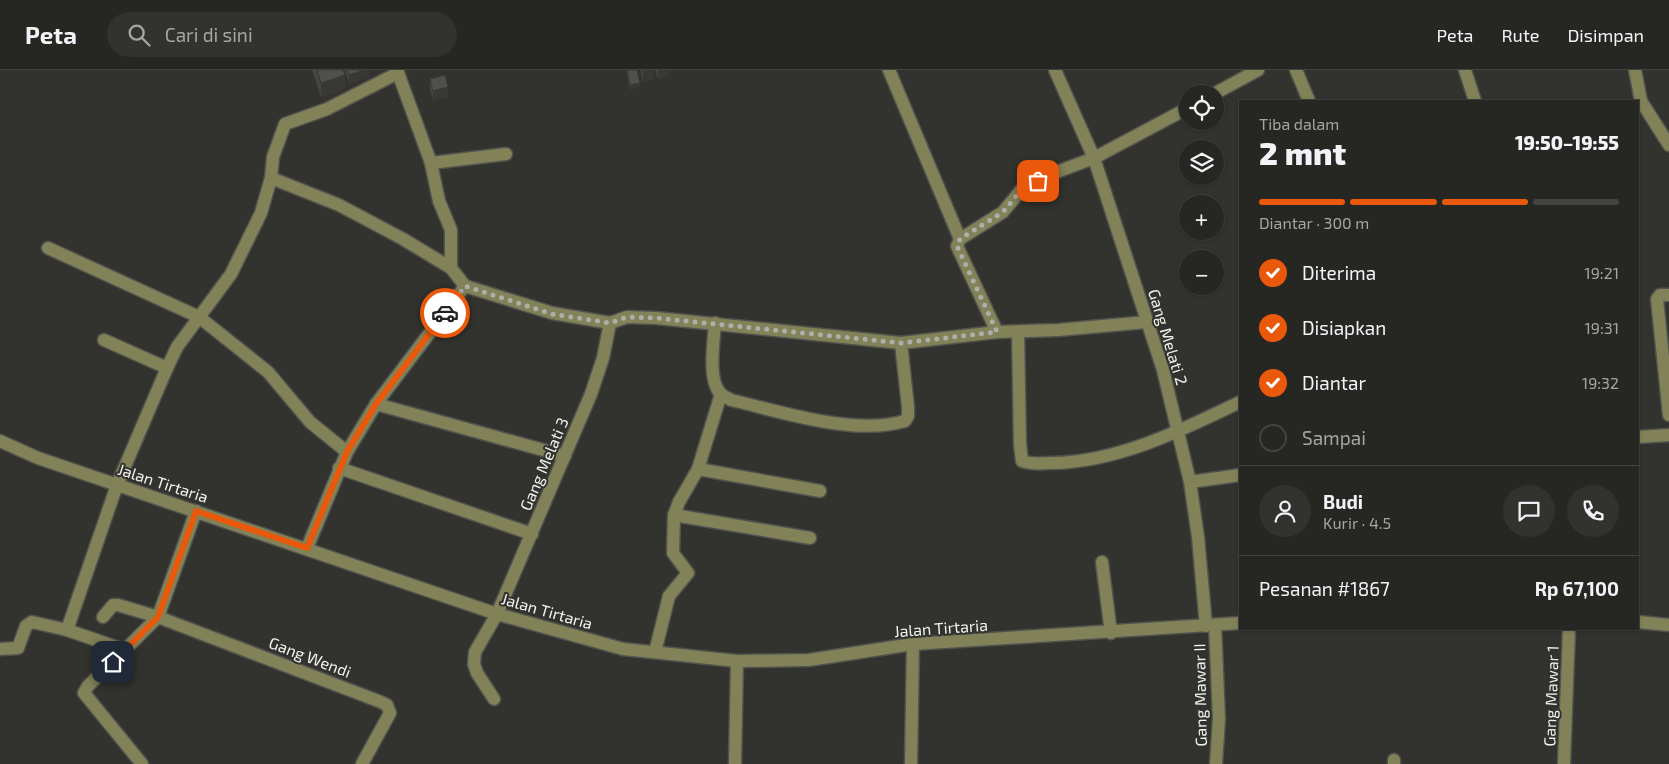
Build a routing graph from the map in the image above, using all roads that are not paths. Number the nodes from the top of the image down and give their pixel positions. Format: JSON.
{"nodes":[{"id":1,"x":889,"y":70,"type":"edge"},
{"id":2,"x":1055,"y":70,"type":"edge"},
{"id":3,"x":1258,"y":70,"type":"edge"},
{"id":4,"x":1296,"y":70,"type":"edge"},
{"id":5,"x":1466,"y":70,"type":"edge"},
{"id":6,"x":1634,"y":70,"type":"edge"},
{"id":7,"x":397,"y":71,"type":"edge"},
{"id":8,"x":1224,"y":89,"type":"edge"},
{"id":9,"x":1308,"y":100,"type":"edge"},
{"id":10,"x":1471,"y":100,"type":"edge"},
{"id":11,"x":1179,"y":113,"type":"edge"},
{"id":12,"x":1669,"y":144,"type":"edge"},
{"id":13,"x":506,"y":154,"type":"dead end"},
{"id":14,"x":1094,"y":158,"type":"junction"},
{"id":15,"x":431,"y":163,"type":"junction"},
{"id":16,"x":272,"y":178,"type":"junction"},
{"id":17,"x":960,"y":239,"type":"junction"},
{"id":18,"x":48,"y":248,"type":"dead end"},
{"id":19,"x":451,"y":268,"type":"junction"},
{"id":20,"x":465,"y":286,"type":"junction"},
{"id":21,"x":1669,"y":294,"type":"edge"},
{"id":22,"x":199,"y":317,"type":"junction"},
{"id":23,"x":1147,"y":322,"type":"junction"},
{"id":24,"x":610,"y":323,"type":"junction"},
{"id":25,"x":715,"y":323,"type":"junction"},
{"id":26,"x":997,"y":332,"type":"junction"},
{"id":27,"x":1018,"y":332,"type":"junction"},
{"id":28,"x":104,"y":340,"type":"dead end"},
{"id":29,"x":901,"y":343,"type":"junction"},
{"id":30,"x":1666,"y":344,"type":"edge"},
{"id":31,"x":167,"y":368,"type":"junction"},
{"id":32,"x":721,"y":394,"type":"junction"},
{"id":33,"x":1239,"y":402,"type":"edge"},
{"id":34,"x":376,"y":404,"type":"junction"},
{"id":35,"x":1669,"y":415,"type":"edge"},
{"id":36,"x":1177,"y":432,"type":"junction"},
{"id":37,"x":1669,"y":435,"type":"edge"},
{"id":38,"x":1639,"y":437,"type":"edge"},
{"id":39,"x":0,"y":441,"type":"edge"},
{"id":40,"x":347,"y":452,"type":"junction"},
{"id":41,"x":565,"y":456,"type":"junction"},
{"id":42,"x":340,"y":468,"type":"junction"},
{"id":43,"x":698,"y":469,"type":"junction"},
{"id":44,"x":1239,"y":476,"type":"edge"},
{"id":45,"x":1190,"y":482,"type":"junction"},
{"id":46,"x":117,"y":485,"type":"junction"},
{"id":47,"x":820,"y":491,"type":"dead end"},
{"id":48,"x":196,"y":511,"type":"junction"},
{"id":49,"x":674,"y":515,"type":"junction"},
{"id":50,"x":532,"y":534,"type":"junction"},
{"id":51,"x":810,"y":538,"type":"dead end"},
{"id":52,"x":307,"y":548,"type":"junction"},
{"id":53,"x":1102,"y":562,"type":"dead end"},
{"id":54,"x":496,"y":614,"type":"junction"},
{"id":55,"x":103,"y":617,"type":"dead end"},
{"id":56,"x":158,"y":617,"type":"junction"},
{"id":57,"x":1639,"y":622,"type":"edge"},
{"id":58,"x":1239,"y":624,"type":"edge"},
{"id":59,"x":1210,"y":625,"type":"junction"},
{"id":60,"x":1669,"y":625,"type":"edge"},
{"id":61,"x":67,"y":630,"type":"junction"},
{"id":62,"x":1569,"y":630,"type":"edge"},
{"id":63,"x":1111,"y":633,"type":"junction"},
{"id":64,"x":913,"y":644,"type":"junction"},
{"id":65,"x":0,"y":649,"type":"edge"},
{"id":66,"x":125,"y":650,"type":"junction"},
{"id":67,"x":655,"y":652,"type":"junction"},
{"id":68,"x":737,"y":661,"type":"junction"},
{"id":69,"x":494,"y":699,"type":"dead end"},
{"id":70,"x":142,"y":764,"type":"edge"},
{"id":71,"x":362,"y":764,"type":"edge"},
{"id":72,"x":735,"y":764,"type":"edge"},
{"id":73,"x":911,"y":764,"type":"edge"},
{"id":74,"x":1216,"y":764,"type":"edge"},
{"id":75,"x":1564,"y":764,"type":"edge"}],
"edges":[{"from":1,"to":17,"type":"street"},
{"from":2,"to":14,"type":"street","name":"Gang Melati 2"},
{"from":3,"to":8,"type":"street"},
{"from":4,"to":9,"type":"street"},
{"from":5,"to":10,"type":"street"},
{"from":6,"to":12,"type":"street"},
{"from":7,"to":15,"type":"street"},
{"from":7,"to":16,"type":"street"},
{"from":11,"to":14,"type":"street"},
{"from":13,"to":15,"type":"street"},
{"from":14,"to":17,"type":"street"},
{"from":14,"to":23,"type":"street","name":"Gang Melati 2"},
{"from":15,"to":19,"type":"street"},
{"from":16,"to":19,"type":"street"},
{"from":16,"to":22,"type":"street"},
{"from":17,"to":26,"type":"street"},
{"from":18,"to":22,"type":"street"},
{"from":19,"to":20,"type":"street"},
{"from":20,"to":24,"type":"street"},
{"from":20,"to":34,"type":"street"},
{"from":21,"to":30,"type":"street"},
{"from":22,"to":31,"type":"street"},
{"from":22,"to":40,"type":"street"},
{"from":23,"to":27,"type":"street"},
{"from":23,"to":36,"type":"street","name":"Gang Melati 2"},
{"from":24,"to":25,"type":"street"},
{"from":24,"to":41,"type":"street","name":"Gang Melati 3"},
{"from":25,"to":29,"type":"street"},
{"from":25,"to":32,"type":"street"},
{"from":26,"to":27,"type":"street"},
{"from":26,"to":29,"type":"street"},
{"from":27,"to":36,"type":"street"},
{"from":28,"to":31,"type":"street"},
{"from":29,"to":32,"type":"street"},
{"from":30,"to":35,"type":"street"},
{"from":31,"to":46,"type":"street"},
{"from":32,"to":43,"type":"street"},
{"from":33,"to":36,"type":"street"},
{"from":34,"to":40,"type":"street"},
{"from":34,"to":41,"type":"street"},
{"from":36,"to":45,"type":"street","name":"Gang Melati 2"},
{"from":37,"to":38,"type":"street"},
{"from":39,"to":46,"type":"street","name":"Jalan Tirtaria"},
{"from":40,"to":42,"type":"street"},
{"from":41,"to":50,"type":"street","name":"Gang Melati 3"},
{"from":42,"to":50,"type":"street"},
{"from":42,"to":52,"type":"street"},
{"from":43,"to":47,"type":"street"},
{"from":43,"to":49,"type":"street"},
{"from":44,"to":45,"type":"street"},
{"from":45,"to":59,"type":"street","name":"Gang Melati 2"},
{"from":46,"to":48,"type":"street","name":"Jalan Tirtaria"},
{"from":46,"to":61,"type":"street"},
{"from":48,"to":52,"type":"street","name":"Jalan Tirtaria"},
{"from":48,"to":56,"type":"street"},
{"from":49,"to":51,"type":"street"},
{"from":49,"to":67,"type":"street"},
{"from":50,"to":54,"type":"street","name":"Gang Melati 3"},
{"from":52,"to":54,"type":"street","name":"Jalan Tirtaria"},
{"from":53,"to":63,"type":"street"},
{"from":54,"to":67,"type":"street","name":"Jalan Tirtaria"},
{"from":54,"to":69,"type":"street","name":"Gang Melati 3"},
{"from":55,"to":56,"type":"street"},
{"from":56,"to":66,"type":"street"},
{"from":56,"to":71,"type":"street","name":"Gang Wendi"},
{"from":57,"to":60,"type":"street"},
{"from":58,"to":59,"type":"street","name":"Jalan Tirtaria"},
{"from":59,"to":63,"type":"street","name":"Jalan Tirtaria"},
{"from":59,"to":74,"type":"street","name":"Gang Mawar II"},
{"from":61,"to":65,"type":"street"},
{"from":61,"to":66,"type":"street"},
{"from":62,"to":75,"type":"street","name":"Gang Mawar 1"},
{"from":63,"to":64,"type":"street","name":"Jalan Tirtaria"},
{"from":64,"to":68,"type":"street","name":"Jalan Tirtaria"},
{"from":64,"to":73,"type":"street"},
{"from":66,"to":70,"type":"street"},
{"from":67,"to":68,"type":"street","name":"Jalan Tirtaria"},
{"from":68,"to":72,"type":"street"}]}
